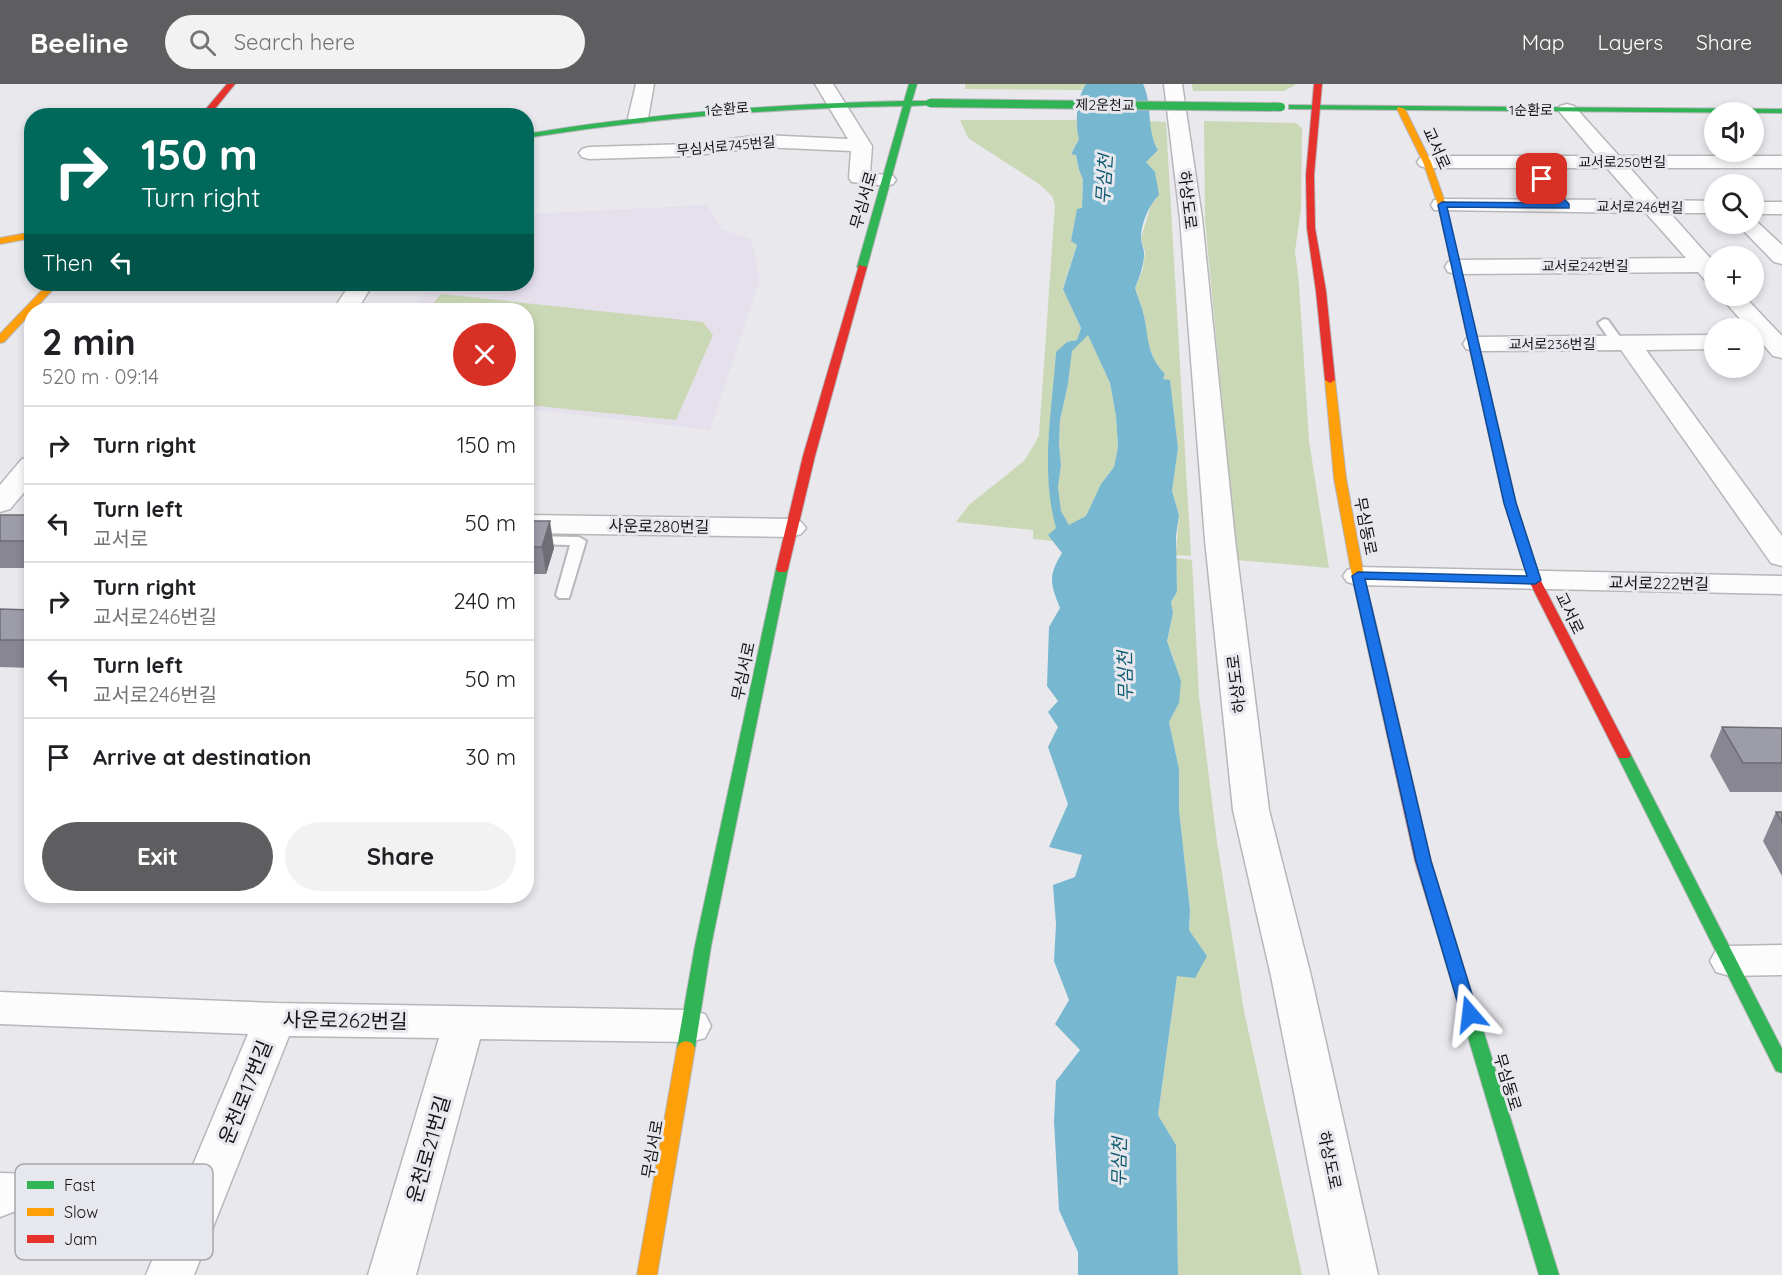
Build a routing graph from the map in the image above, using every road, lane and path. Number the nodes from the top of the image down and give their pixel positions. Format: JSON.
{"nodes":[{"id":1,"x":231,"y":84,"type":"edge"},
{"id":2,"x":645,"y":84,"type":"edge"},
{"id":3,"x":824,"y":84,"type":"edge"},
{"id":4,"x":913,"y":84,"type":"edge"},
{"id":5,"x":1173,"y":84,"type":"edge"},
{"id":6,"x":1318,"y":84,"type":"edge"},
{"id":7,"x":839,"y":104,"type":"junction"},
{"id":8,"x":907,"y":104,"type":"junction"},
{"id":9,"x":930,"y":104,"type":"joint"},
{"id":10,"x":1281,"y":107,"type":"joint"},
{"id":11,"x":211,"y":108,"type":"edge"},
{"id":12,"x":1314,"y":108,"type":"junction"},
{"id":13,"x":1401,"y":109,"type":"junction"},
{"id":14,"x":1567,"y":110,"type":"junction"},
{"id":15,"x":1782,"y":111,"type":"edge"},
{"id":16,"x":638,"y":118,"type":"junction"},
{"id":17,"x":534,"y":135,"type":"edge"},
{"id":18,"x":862,"y":146,"type":"junction"},
{"id":19,"x":589,"y":153,"type":"dead end"},
{"id":20,"x":1427,"y":162,"type":"junction"},
{"id":21,"x":1614,"y":162,"type":"junction"},
{"id":22,"x":1782,"y":162,"type":"edge"},
{"id":23,"x":1542,"y":179,"type":"dead end"},
{"id":24,"x":886,"y":180,"type":"junction"},
{"id":25,"x":1442,"y":205,"type":"junction"},
{"id":26,"x":1565,"y":206,"type":"junction"},
{"id":27,"x":1651,"y":207,"type":"junction"},
{"id":28,"x":1704,"y":207,"type":"edge"},
{"id":29,"x":1782,"y":207,"type":"edge"},
{"id":30,"x":1764,"y":208,"type":"edge"},
{"id":31,"x":1755,"y":234,"type":"edge"},
{"id":32,"x":24,"y":236,"type":"edge"},
{"id":33,"x":0,"y":241,"type":"edge"},
{"id":34,"x":1704,"y":262,"type":"edge"},
{"id":35,"x":1776,"y":263,"type":"edge"},
{"id":36,"x":1456,"y":267,"type":"junction"},
{"id":37,"x":1704,"y":269,"type":"edge"},
{"id":38,"x":46,"y":291,"type":"edge"},
{"id":39,"x":35,"y":303,"type":"edge"},
{"id":40,"x":1741,"y":306,"type":"edge"},
{"id":41,"x":24,"y":315,"type":"edge"},
{"id":42,"x":1604,"y":323,"type":"dead end"},
{"id":43,"x":0,"y":340,"type":"edge"},
{"id":44,"x":1704,"y":342,"type":"edge"},
{"id":45,"x":1772,"y":343,"type":"edge"},
{"id":46,"x":1475,"y":344,"type":"junction"},
{"id":47,"x":1624,"y":344,"type":"junction"},
{"id":48,"x":24,"y":480,"type":"edge"},
{"id":49,"x":7,"y":512,"type":"edge"},
{"id":50,"x":534,"y":524,"type":"edge"},
{"id":51,"x":791,"y":528,"type":"junction"},
{"id":52,"x":534,"y":540,"type":"edge"},
{"id":53,"x":1782,"y":557,"type":"edge"},
{"id":54,"x":1358,"y":576,"type":"junction"},
{"id":55,"x":1535,"y":580,"type":"junction"},
{"id":56,"x":1782,"y":585,"type":"edge"},
{"id":57,"x":564,"y":595,"type":"dead end"},
{"id":58,"x":1782,"y":960,"type":"edge"},
{"id":59,"x":1730,"y":961,"type":"junction"},
{"id":60,"x":0,"y":1008,"type":"edge"},
{"id":61,"x":275,"y":1018,"type":"junction"},
{"id":62,"x":464,"y":1022,"type":"junction"},
{"id":63,"x":690,"y":1026,"type":"junction"},
{"id":64,"x":1782,"y":1066,"type":"edge"},
{"id":65,"x":213,"y":1170,"type":"edge"},
{"id":66,"x":176,"y":1260,"type":"edge"},
{"id":67,"x":170,"y":1275,"type":"edge"},
{"id":68,"x":392,"y":1275,"type":"edge"},
{"id":69,"x":647,"y":1275,"type":"edge"},
{"id":70,"x":1354,"y":1275,"type":"edge"},
{"id":71,"x":1549,"y":1275,"type":"edge"}],
"edges":[{"from":1,"to":11,"type":"street"},
{"from":2,"to":16,"type":"street"},
{"from":3,"to":7,"type":"street"},
{"from":4,"to":8,"type":"street","name":"무심서로"},
{"from":5,"to":70,"type":"street","name":"하상도로"},
{"from":6,"to":12,"type":"street","name":"무심동로"},
{"from":7,"to":8,"type":"street","name":"1순환로"},
{"from":7,"to":16,"type":"street","name":"1순환로"},
{"from":7,"to":18,"type":"street"},
{"from":8,"to":9,"type":"street","name":"1순환로"},
{"from":8,"to":24,"type":"street","name":"무심서로"},
{"from":9,"to":10,"type":"street","name":"제2운천교","bridge":true},
{"from":10,"to":12,"type":"street","name":"1순환로"},
{"from":12,"to":13,"type":"street","name":"1순환로"},
{"from":12,"to":54,"type":"street","name":"무심동로"},
{"from":13,"to":14,"type":"street","name":"1순환로"},
{"from":13,"to":20,"type":"street","name":"교서로"},
{"from":14,"to":15,"type":"street","name":"1순환로"},
{"from":14,"to":21,"type":"street"},
{"from":16,"to":17,"type":"street","name":"1순환로"},
{"from":18,"to":19,"type":"street","name":"무심서로745번길"},
{"from":18,"to":24,"type":"street"},
{"from":20,"to":21,"type":"street","name":"교서로250번길"},
{"from":20,"to":25,"type":"street","name":"교서로"},
{"from":21,"to":22,"type":"street","name":"교서로250번길"},
{"from":21,"to":27,"type":"street"},
{"from":23,"to":26,"type":"lane"},
{"from":24,"to":51,"type":"street","name":"무심서로"},
{"from":25,"to":26,"type":"street","name":"교서로246번길"},
{"from":25,"to":36,"type":"street","name":"교서로"},
{"from":26,"to":27,"type":"street","name":"교서로246번길"},
{"from":27,"to":28,"type":"street","name":"교서로246번길"},
{"from":27,"to":34,"type":"street"},
{"from":29,"to":30,"type":"street"},
{"from":31,"to":35,"type":"street"},
{"from":32,"to":33,"type":"street"},
{"from":36,"to":37,"type":"street","name":"교서로242번길"},
{"from":36,"to":46,"type":"street","name":"교서로"},
{"from":38,"to":39,"type":"street"},
{"from":40,"to":45,"type":"street"},
{"from":41,"to":43,"type":"street"},
{"from":42,"to":47,"type":"lane"},
{"from":44,"to":47,"type":"street","name":"교서로236번길"},
{"from":46,"to":47,"type":"street","name":"교서로236번길"},
{"from":46,"to":55,"type":"street","name":"교서로"},
{"from":47,"to":53,"type":"street"},
{"from":48,"to":49,"type":"street"},
{"from":50,"to":51,"type":"street","name":"사운로280번길"},
{"from":51,"to":63,"type":"street","name":"무심서로"},
{"from":52,"to":57,"type":"lane"},
{"from":54,"to":55,"type":"street","name":"교서로222번길"},
{"from":54,"to":71,"type":"street","name":"무심동로"},
{"from":55,"to":56,"type":"street","name":"교서로222번길"},
{"from":55,"to":59,"type":"street","name":"교서로"},
{"from":58,"to":59,"type":"street"},
{"from":59,"to":64,"type":"street","name":"교서로"},
{"from":60,"to":61,"type":"street","name":"사운로262번길"},
{"from":61,"to":62,"type":"street","name":"사운로262번길"},
{"from":61,"to":65,"type":"street","name":"운천로17번길"},
{"from":62,"to":63,"type":"street","name":"사운로262번길"},
{"from":62,"to":68,"type":"street","name":"운천로21번길"},
{"from":63,"to":69,"type":"street","name":"무심서로"},
{"from":66,"to":67,"type":"street","name":"운천로17번길"}]}
